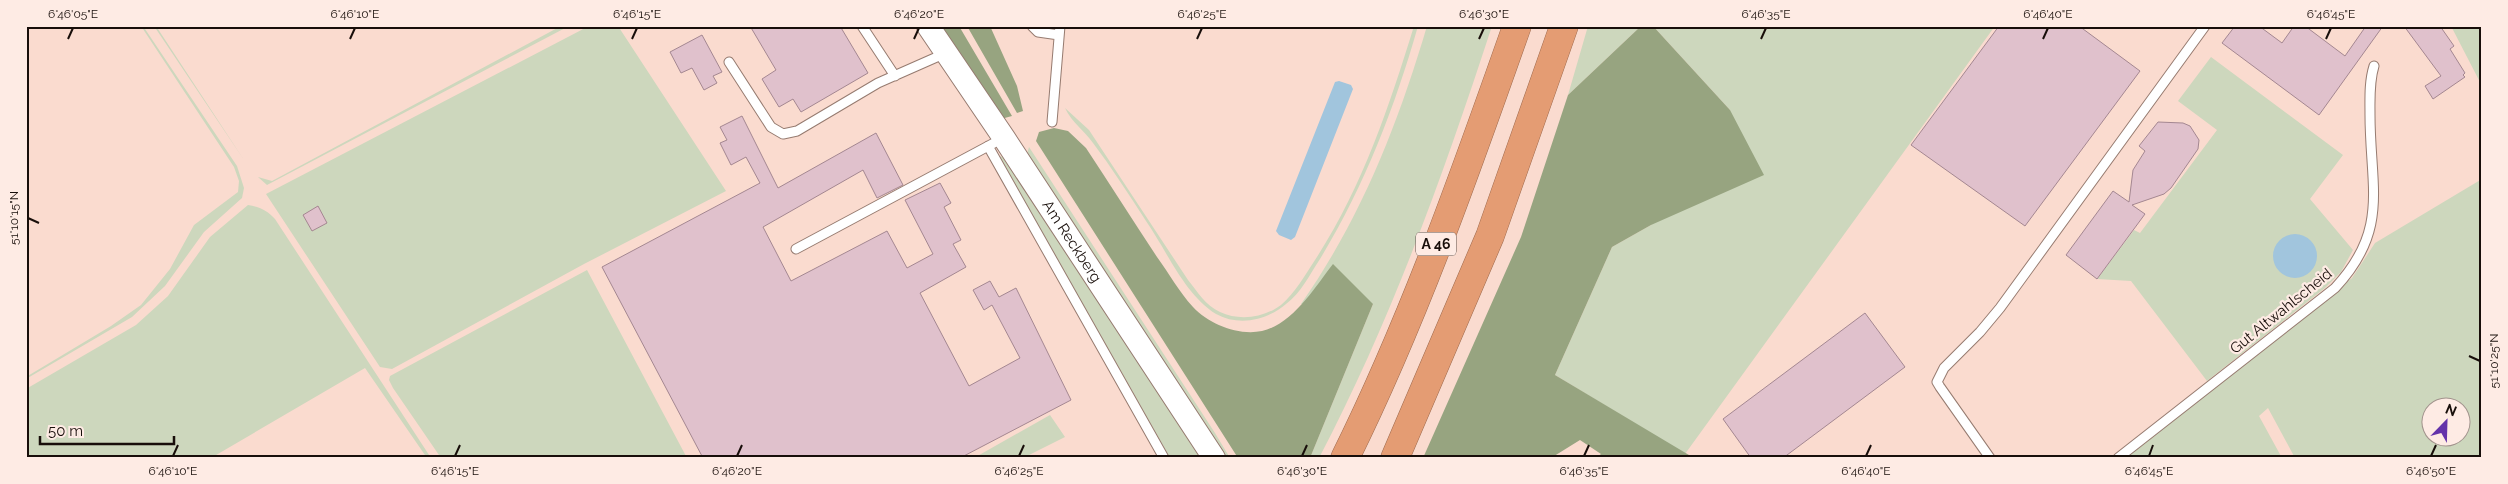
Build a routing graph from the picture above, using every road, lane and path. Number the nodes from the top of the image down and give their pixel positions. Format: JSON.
{"nodes":[{"id":1,"x":862,"y":26,"type":"edge"},
{"id":2,"x":928,"y":26,"type":"edge"},
{"id":3,"x":1032,"y":26,"type":"edge"},
{"id":4,"x":1517,"y":26,"type":"edge"},
{"id":5,"x":1564,"y":26,"type":"edge"},
{"id":6,"x":2205,"y":26,"type":"edge"},
{"id":7,"x":1059,"y":30,"type":"edge"},
{"id":8,"x":946,"y":53,"type":"junction"},
{"id":9,"x":729,"y":62,"type":"dead end"},
{"id":10,"x":2374,"y":66,"type":"dead end"},
{"id":11,"x":895,"y":76,"type":"junction"},
{"id":12,"x":1052,"y":122,"type":"dead end"},
{"id":13,"x":996,"y":142,"type":"junction"},
{"id":14,"x":796,"y":249,"type":"dead end"},
{"id":15,"x":1164,"y":458,"type":"edge"},
{"id":16,"x":1214,"y":458,"type":"edge"},
{"id":17,"x":1345,"y":458,"type":"edge"},
{"id":18,"x":1395,"y":458,"type":"edge"},
{"id":19,"x":1990,"y":458,"type":"edge"},
{"id":20,"x":2118,"y":458,"type":"edge"}],
"edges":[{"from":1,"to":11,"type":"lane"},
{"from":2,"to":8,"type":"street","name":"Am Reckberg"},
{"from":3,"to":7,"type":"lane"},
{"from":4,"to":17,"type":"highway","number":"A 46"},
{"from":5,"to":18,"type":"highway"},
{"from":6,"to":19,"type":"lane"},
{"from":7,"to":12,"type":"lane"},
{"from":8,"to":11,"type":"lane"},
{"from":8,"to":13,"type":"street","name":"Am Reckberg"},
{"from":9,"to":11,"type":"lane"},
{"from":10,"to":20,"type":"lane","name":"Gut Altwahlscheid"},
{"from":13,"to":14,"type":"lane"},
{"from":13,"to":15,"type":"lane"},
{"from":13,"to":16,"type":"street","name":"Am Reckberg"}]}
